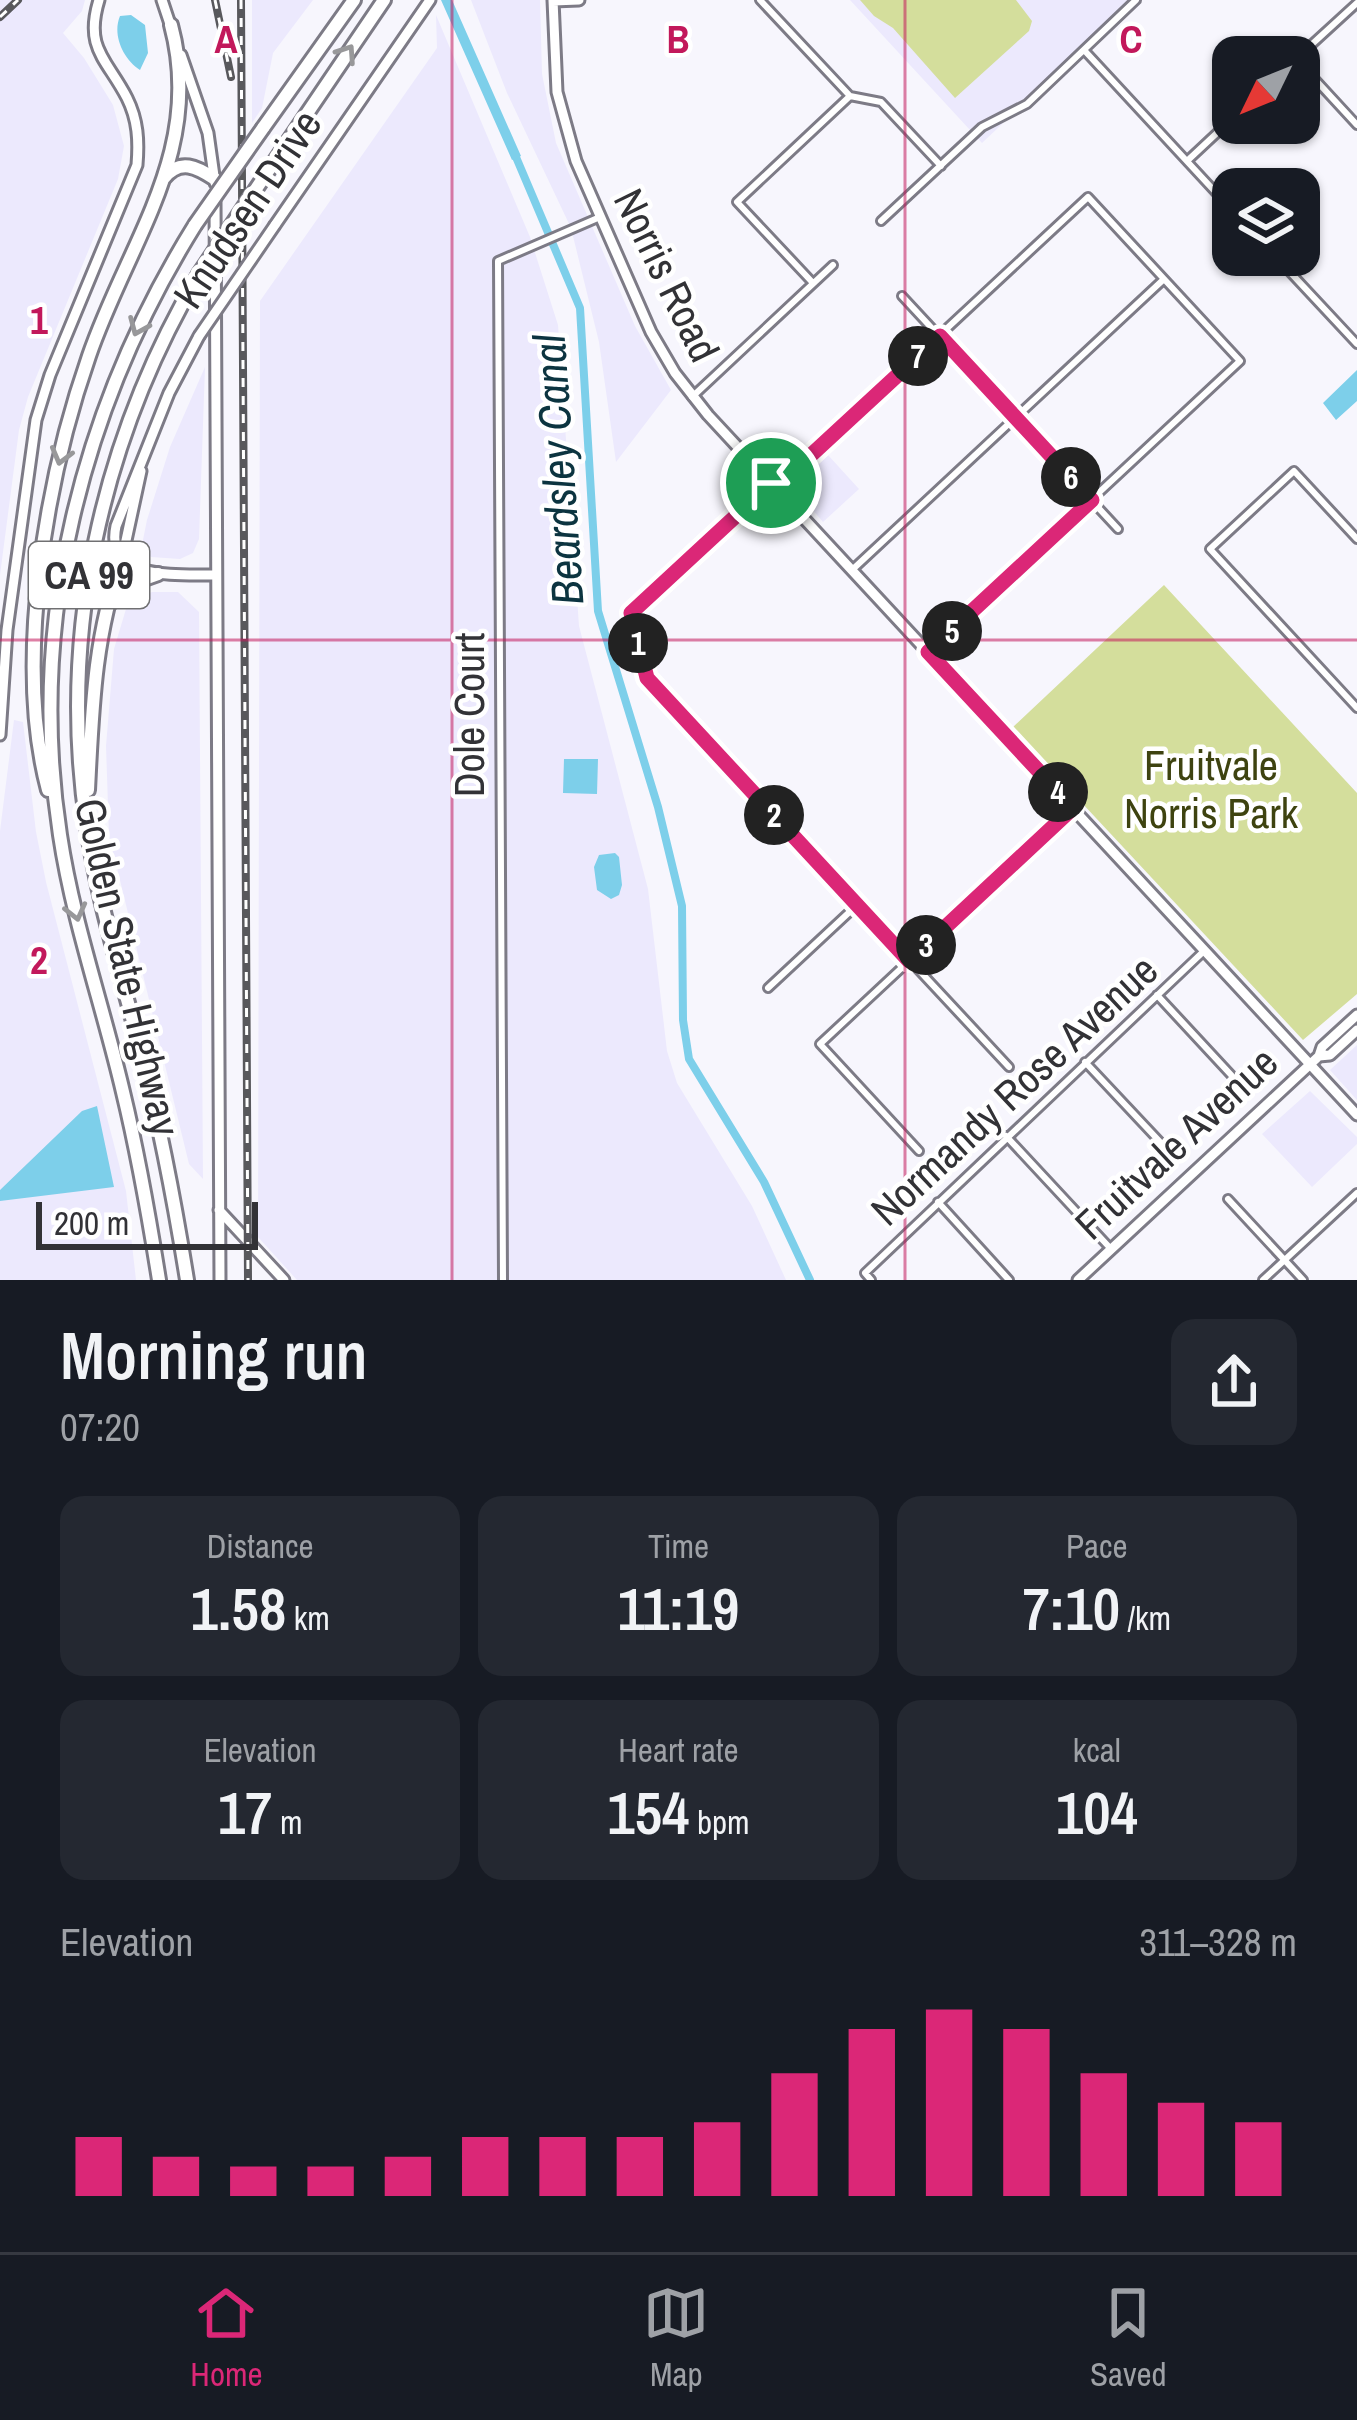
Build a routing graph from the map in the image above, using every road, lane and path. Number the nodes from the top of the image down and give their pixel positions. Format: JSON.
{"nodes":[{"id":1,"x":99,"y":0,"type":"edge"},
{"id":2,"x":162,"y":0,"type":"edge"},
{"id":3,"x":354,"y":0,"type":"edge"},
{"id":4,"x":384,"y":0,"type":"edge"},
{"id":5,"x":430,"y":0,"type":"edge"},
{"id":6,"x":553,"y":0,"type":"edge"},
{"id":7,"x":579,"y":0,"type":"edge"},
{"id":8,"x":760,"y":0,"type":"edge"},
{"id":9,"x":1136,"y":0,"type":"edge"},
{"id":10,"x":1357,"y":3,"type":"edge"},
{"id":11,"x":171,"y":26,"type":"junction"},
{"id":12,"x":1320,"y":39,"type":"edge"},
{"id":13,"x":1084,"y":50,"type":"junction"},
{"id":14,"x":1320,"y":84,"type":"edge"},
{"id":15,"x":850,"y":96,"type":"junction"},
{"id":16,"x":1357,"y":125,"type":"edge"},
{"id":17,"x":1212,"y":138,"type":"edge"},
{"id":18,"x":1187,"y":161,"type":"junction"},
{"id":19,"x":941,"y":166,"type":"junction"},
{"id":20,"x":215,"y":179,"type":"junction"},
{"id":21,"x":162,"y":182,"type":"junction"},
{"id":22,"x":1212,"y":188,"type":"edge"},
{"id":23,"x":600,"y":217,"type":"junction"},
{"id":24,"x":881,"y":221,"type":"dead end"},
{"id":25,"x":833,"y":265,"type":"dead end"},
{"id":26,"x":1294,"y":276,"type":"edge"},
{"id":27,"x":1164,"y":279,"type":"junction"},
{"id":28,"x":813,"y":283,"type":"junction"},
{"id":29,"x":902,"y":296,"type":"dead end"},
{"id":30,"x":940,"y":336,"type":"junction"},
{"id":31,"x":1357,"y":344,"type":"edge"},
{"id":32,"x":692,"y":397,"type":"junction"},
{"id":33,"x":1016,"y":418,"type":"junction"},
{"id":34,"x":771,"y":483,"type":"junction"},
{"id":35,"x":1092,"y":500,"type":"junction"},
{"id":36,"x":1118,"y":529,"type":"dead end"},
{"id":37,"x":1357,"y":539,"type":"edge"},
{"id":38,"x":122,"y":559,"type":"junction"},
{"id":39,"x":852,"y":570,"type":"junction"},
{"id":40,"x":158,"y":574,"type":"junction"},
{"id":41,"x":215,"y":575,"type":"junction"},
{"id":42,"x":107,"y":608,"type":"junction"},
{"id":43,"x":928,"y":652,"type":"junction"},
{"id":44,"x":1357,"y":708,"type":"edge"},
{"id":45,"x":0,"y":735,"type":"edge"},
{"id":46,"x":1073,"y":808,"type":"junction"},
{"id":47,"x":87,"y":827,"type":"junction"},
{"id":48,"x":60,"y":838,"type":"junction"},
{"id":49,"x":857,"y":905,"type":"junction"},
{"id":50,"x":1204,"y":950,"type":"junction"},
{"id":51,"x":909,"y":961,"type":"junction"},
{"id":52,"x":768,"y":988,"type":"dead end"},
{"id":53,"x":1157,"y":995,"type":"junction"},
{"id":54,"x":1357,"y":1015,"type":"edge"},
{"id":55,"x":1357,"y":1030,"type":"edge"},
{"id":56,"x":1315,"y":1060,"type":"junction"},
{"id":57,"x":1085,"y":1062,"type":"junction"},
{"id":58,"x":1009,"y":1067,"type":"dead end"},
{"id":59,"x":1233,"y":1077,"type":"dead end"},
{"id":60,"x":1357,"y":1114,"type":"edge"},
{"id":61,"x":1006,"y":1136,"type":"junction"},
{"id":62,"x":1162,"y":1144,"type":"dead end"},
{"id":63,"x":919,"y":1150,"type":"dead end"},
{"id":64,"x":1357,"y":1192,"type":"edge"},
{"id":65,"x":1228,"y":1199,"type":"dead end"},
{"id":66,"x":938,"y":1202,"type":"junction"},
{"id":67,"x":219,"y":1210,"type":"junction"},
{"id":68,"x":1111,"y":1249,"type":"junction"},
{"id":69,"x":1285,"y":1260,"type":"junction"},
{"id":70,"x":868,"y":1277,"type":"edge"},
{"id":71,"x":159,"y":1280,"type":"edge"},
{"id":72,"x":187,"y":1280,"type":"edge"},
{"id":73,"x":220,"y":1280,"type":"edge"},
{"id":74,"x":284,"y":1280,"type":"edge"},
{"id":75,"x":503,"y":1280,"type":"edge"},
{"id":76,"x":1009,"y":1280,"type":"edge"},
{"id":77,"x":1078,"y":1280,"type":"edge"},
{"id":78,"x":1263,"y":1280,"type":"edge"},
{"id":79,"x":1303,"y":1280,"type":"edge"}],
"edges":[{"from":1,"to":45,"type":"street"},
{"from":2,"to":11,"type":"street"},
{"from":3,"to":48,"type":"highway","name":"Golden State Highway","number":"CA 99","one_way":true,"bridge":true},
{"from":47,"to":4,"type":"highway","name":"Golden State Highway","number":"CA 99","one_way":true,"bridge":true},
{"from":5,"to":38,"type":"street","name":"Knudsen Drive","bridge":true},
{"from":6,"to":7,"type":"street"},
{"from":6,"to":23,"type":"street","name":"Norris Road"},
{"from":8,"to":15,"type":"street"},
{"from":9,"to":13,"type":"street"},
{"from":10,"to":12,"type":"street"},
{"from":11,"to":20,"type":"street"},
{"from":11,"to":21,"type":"highway"},
{"from":13,"to":18,"type":"street"},
{"from":13,"to":19,"type":"street"},
{"from":14,"to":16,"type":"street"},
{"from":15,"to":19,"type":"street"},
{"from":15,"to":28,"type":"street"},
{"from":17,"to":18,"type":"street"},
{"from":18,"to":22,"type":"street"},
{"from":19,"to":24,"type":"street"},
{"from":20,"to":21,"type":"highway"},
{"from":20,"to":41,"type":"street","name":"Golden State Highway"},
{"from":21,"to":48,"type":"highway","one_way":true},
{"from":23,"to":32,"type":"street","name":"Norris Road"},
{"from":23,"to":75,"type":"street","name":"Dole Court"},
{"from":25,"to":28,"type":"street"},
{"from":26,"to":31,"type":"street"},
{"from":27,"to":30,"type":"street"},
{"from":27,"to":33,"type":"street"},
{"from":27,"to":35,"type":"street"},
{"from":28,"to":32,"type":"street"},
{"from":29,"to":30,"type":"street"},
{"from":30,"to":33,"type":"street"},
{"from":30,"to":34,"type":"street"},
{"from":32,"to":34,"type":"street","name":"Norris Road"},
{"from":33,"to":35,"type":"street"},
{"from":33,"to":39,"type":"street"},
{"from":34,"to":39,"type":"street","name":"Norris Road"},
{"from":34,"to":49,"type":"street"},
{"from":35,"to":36,"type":"street"},
{"from":35,"to":43,"type":"street"},
{"from":37,"to":44,"type":"street"},
{"from":38,"to":40,"type":"street"},
{"from":38,"to":42,"type":"highway"},
{"from":39,"to":43,"type":"street","name":"Norris Road"},
{"from":40,"to":41,"type":"street"},
{"from":40,"to":42,"type":"highway"},
{"from":41,"to":67,"type":"street","name":"Golden State Highway"},
{"from":42,"to":47,"type":"highway"},
{"from":43,"to":46,"type":"street","name":"Norris Road"},
{"from":46,"to":50,"type":"street","name":"Norris Road"},
{"from":46,"to":51,"type":"street"},
{"from":47,"to":72,"type":"highway","name":"Golden State Highway","number":"CA 99"},
{"from":48,"to":71,"type":"highway","name":"Golden State Highway","number":"CA 99","one_way":true},
{"from":49,"to":51,"type":"street"},
{"from":49,"to":52,"type":"street"},
{"from":50,"to":53,"type":"street","name":"Normandy Rose Avenue"},
{"from":50,"to":56,"type":"street","name":"Norris Road"},
{"from":51,"to":58,"type":"street"},
{"from":51,"to":63,"type":"street"},
{"from":53,"to":57,"type":"street","name":"Normandy Rose Avenue"},
{"from":53,"to":59,"type":"street"},
{"from":54,"to":56,"type":"street","name":"Fruitvale Avenue"},
{"from":55,"to":56,"type":"street","name":"Fruitvale Avenue"},
{"from":56,"to":60,"type":"street","name":"Norris Road"},
{"from":56,"to":68,"type":"street","name":"Fruitvale Avenue"},
{"from":57,"to":61,"type":"street","name":"Normandy Rose Avenue"},
{"from":57,"to":62,"type":"street"},
{"from":61,"to":66,"type":"street","name":"Normandy Rose Avenue"},
{"from":61,"to":68,"type":"street"},
{"from":64,"to":69,"type":"street"},
{"from":65,"to":69,"type":"street"},
{"from":66,"to":70,"type":"street","name":"Normandy Rose Avenue"},
{"from":66,"to":76,"type":"street"},
{"from":67,"to":73,"type":"street","name":"Golden State Highway"},
{"from":67,"to":74,"type":"street"},
{"from":68,"to":77,"type":"street","name":"Fruitvale Avenue"},
{"from":69,"to":78,"type":"street"},
{"from":69,"to":79,"type":"street"}]}
